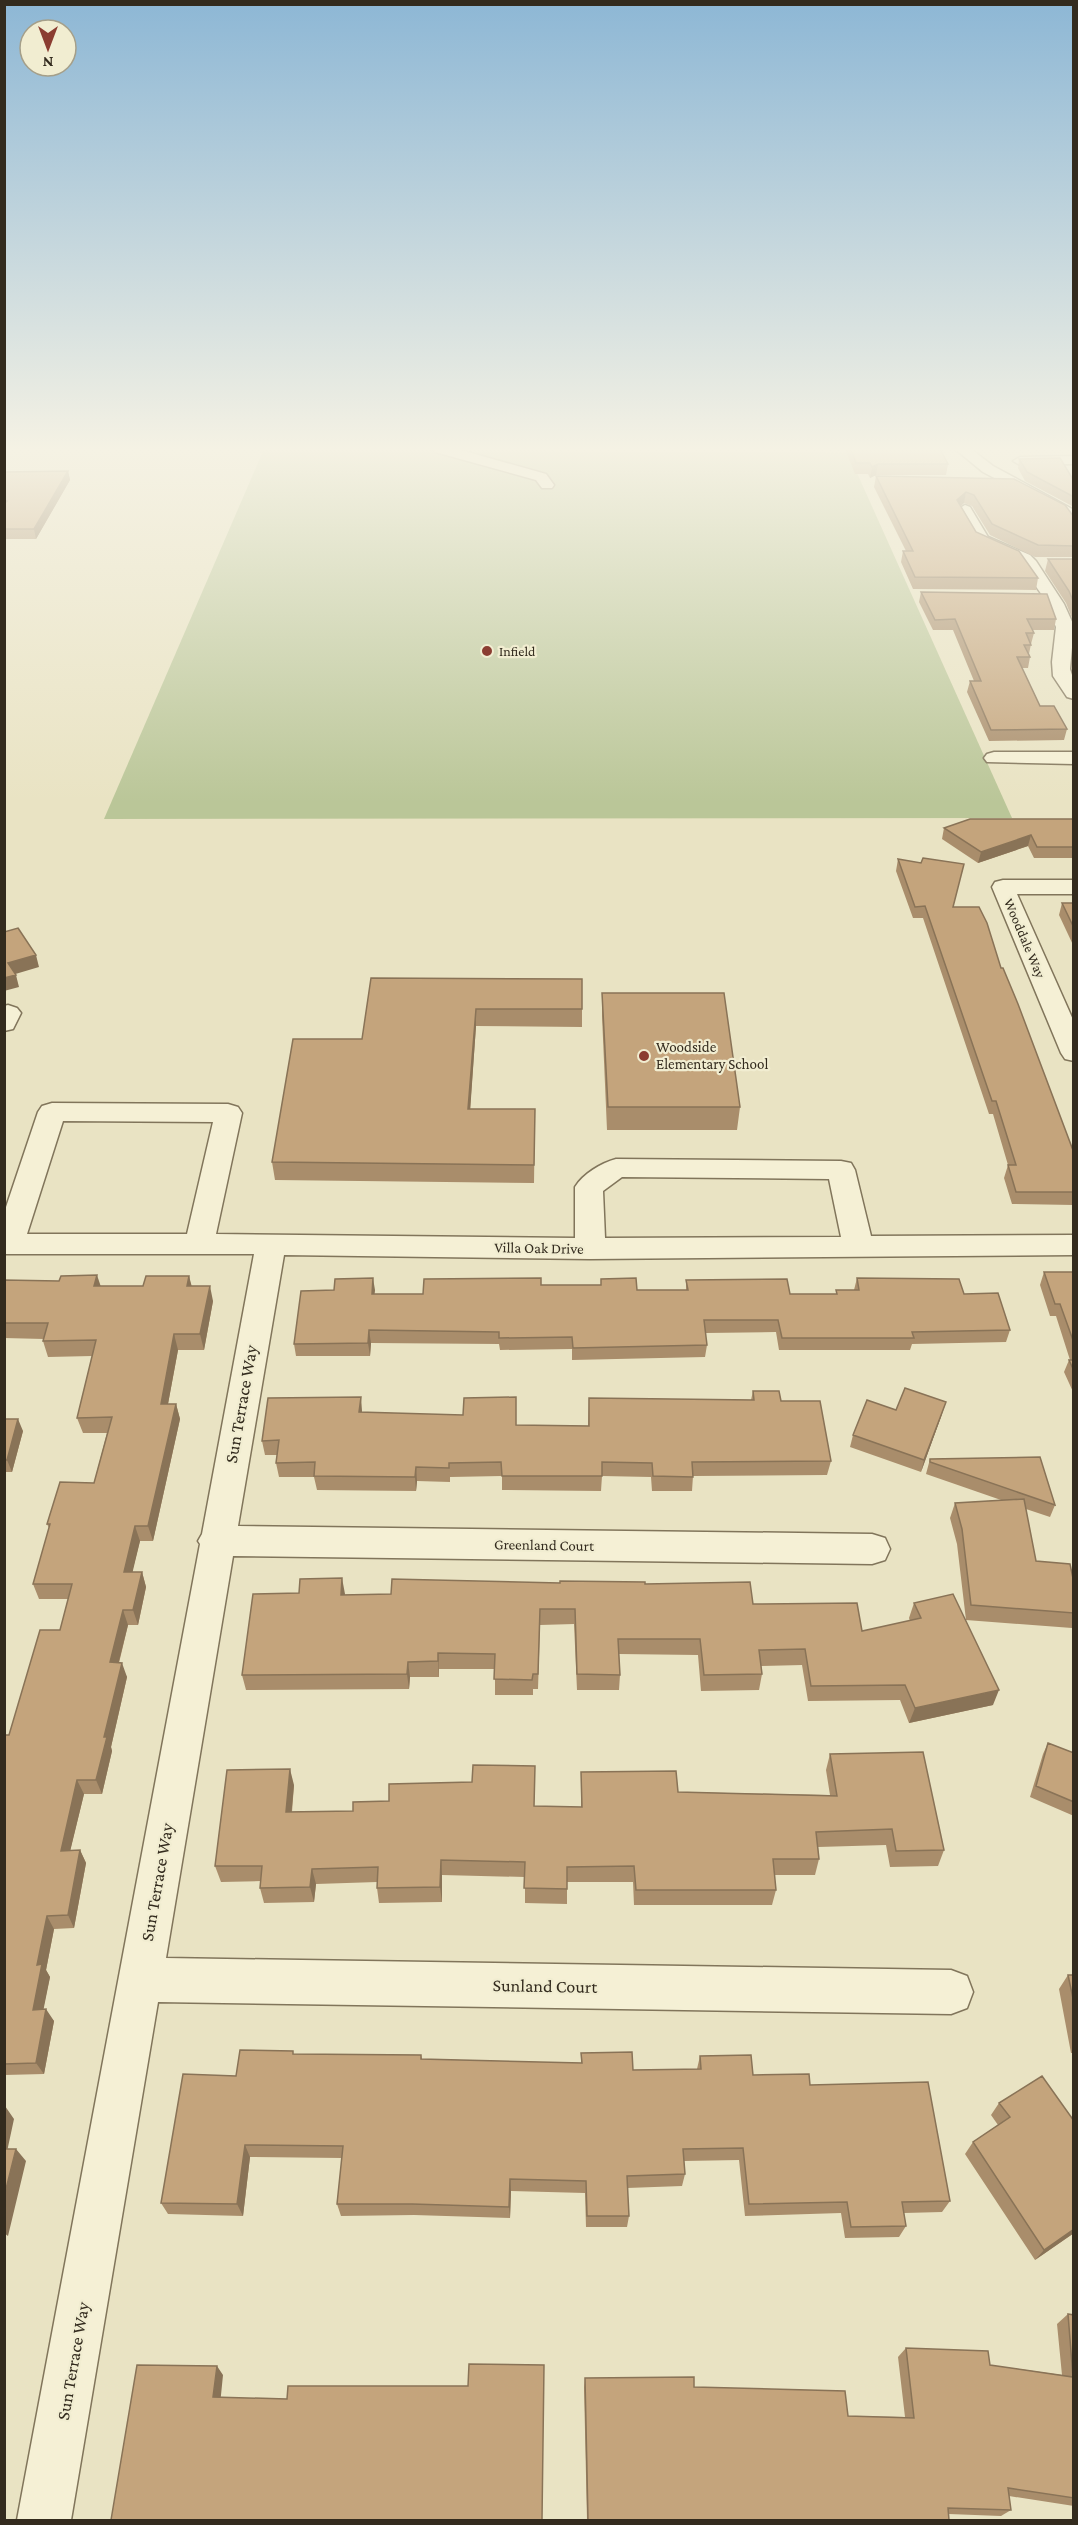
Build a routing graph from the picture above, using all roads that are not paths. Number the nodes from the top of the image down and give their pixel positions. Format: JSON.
{"nodes":[{"id":1,"x":1031,"y":567,"type":"edge"},
{"id":2,"x":1074,"y":693,"type":"edge"},
{"id":3,"x":994,"y":758,"type":"dead end"},
{"id":4,"x":1074,"y":758,"type":"edge"},
{"id":5,"x":1074,"y":887,"type":"edge"},
{"id":6,"x":1071,"y":1043,"type":"edge"},
{"id":7,"x":7,"y":1244,"type":"edge"},
{"id":8,"x":271,"y":1244,"type":"junction"},
{"id":9,"x":199,"y":1245,"type":"junction"},
{"id":10,"x":1074,"y":1245,"type":"edge"},
{"id":11,"x":858,"y":1246,"type":"junction"},
{"id":12,"x":590,"y":1249,"type":"junction"},
{"id":13,"x":216,"y":1541,"type":"junction"},
{"id":14,"x":872,"y":1549,"type":"dead end"},
{"id":15,"x":140,"y":1980,"type":"junction"},
{"id":16,"x":951,"y":1992,"type":"dead end"},
{"id":17,"x":44,"y":2520,"type":"edge"}],
"edges":[{"from":1,"to":2,"type":"street"},
{"from":3,"to":4,"type":"street"},
{"from":5,"to":6,"type":"street","name":"Wooddale Way"},
{"from":7,"to":9,"type":"street","name":"Villa Oak Drive"},
{"from":7,"to":9,"type":"street"},
{"from":8,"to":9,"type":"street","name":"Villa Oak Drive"},
{"from":8,"to":12,"type":"street","name":"Villa Oak Drive"},
{"from":8,"to":13,"type":"street","name":"Sun Terrace Way"},
{"from":10,"to":11,"type":"street","name":"Villa Oak Drive"},
{"from":11,"to":12,"type":"street","name":"Villa Oak Drive"},
{"from":11,"to":12,"type":"street"},
{"from":13,"to":14,"type":"street","name":"Greenland Court"},
{"from":13,"to":15,"type":"street","name":"Sun Terrace Way"},
{"from":15,"to":16,"type":"street","name":"Sunland Court"},
{"from":15,"to":17,"type":"street","name":"Sun Terrace Way"}]}
